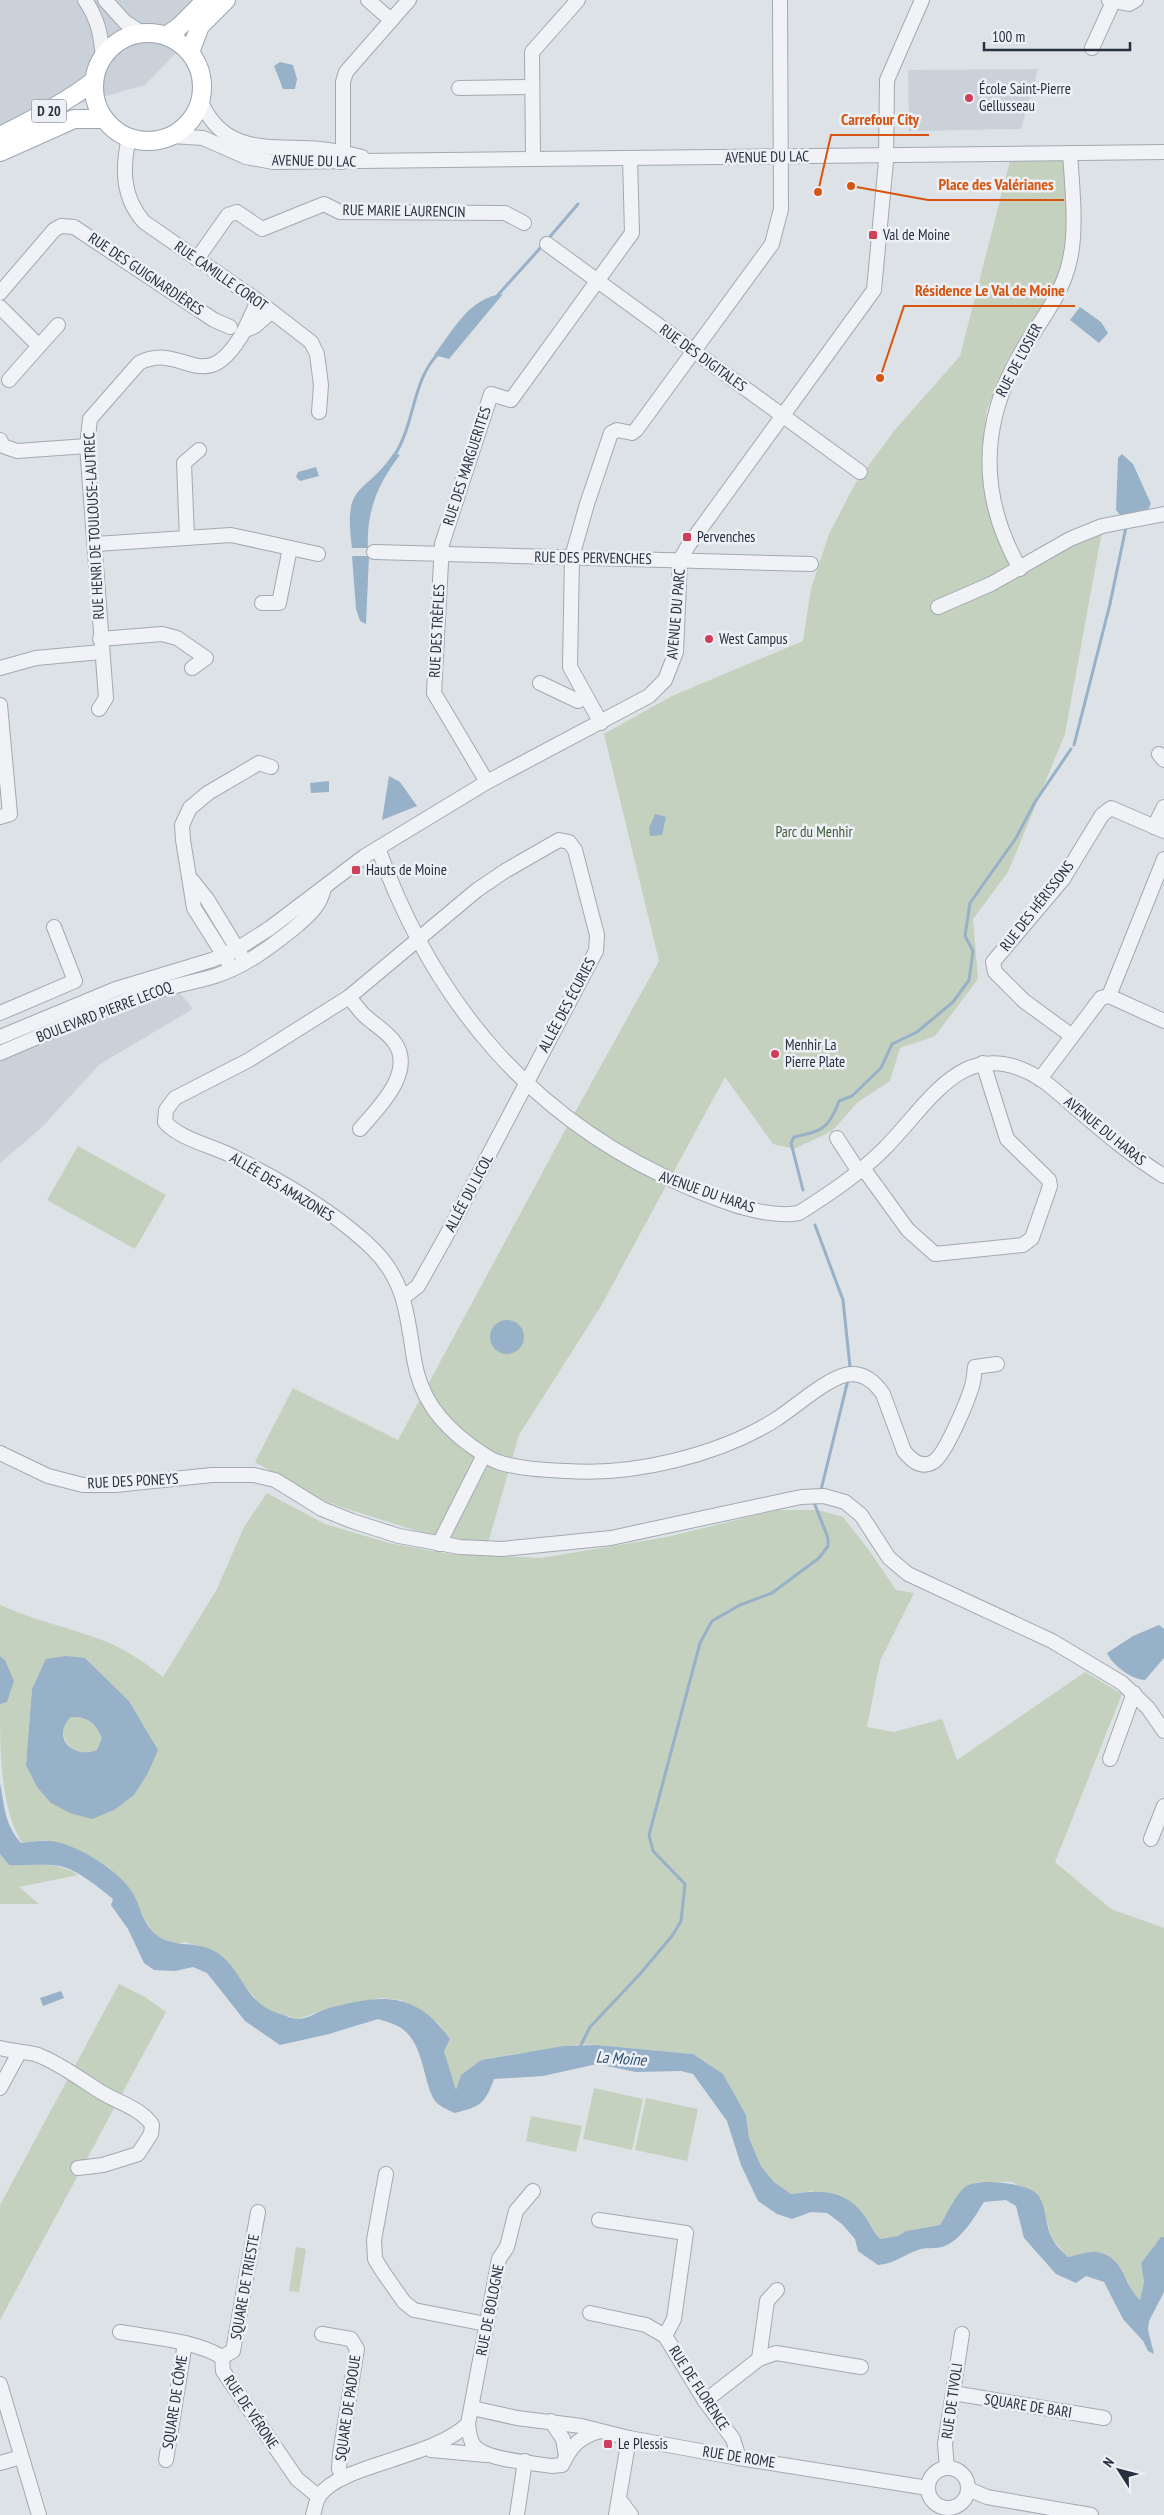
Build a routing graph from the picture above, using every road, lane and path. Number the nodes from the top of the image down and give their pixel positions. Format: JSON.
{"nodes":[{"id":1,"x":85,"y":0,"type":"edge"},
{"id":2,"x":105,"y":0,"type":"edge"},
{"id":3,"x":206,"y":0,"type":"edge"},
{"id":4,"x":226,"y":0,"type":"edge"},
{"id":5,"x":368,"y":0,"type":"edge"},
{"id":6,"x":409,"y":0,"type":"edge"},
{"id":7,"x":578,"y":0,"type":"edge"},
{"id":8,"x":780,"y":0,"type":"edge"},
{"id":9,"x":922,"y":0,"type":"edge"},
{"id":10,"x":1136,"y":0,"type":"edge"},
{"id":11,"x":1111,"y":1,"type":"edge"},
{"id":12,"x":391,"y":20,"type":"junction"},
{"id":13,"x":142,"y":33,"type":"junction"},
{"id":14,"x":166,"y":36,"type":"junction"},
{"id":15,"x":1092,"y":48,"type":"dead end"},
{"id":16,"x":190,"y":52,"type":"junction"},
{"id":17,"x":103,"y":58,"type":"junction"},
{"id":18,"x":94,"y":81,"type":"junction"},
{"id":19,"x":532,"y":87,"type":"junction"},
{"id":20,"x":459,"y":88,"type":"dead end"},
{"id":21,"x":201,"y":102,"type":"junction"},
{"id":22,"x":104,"y":120,"type":"junction"},
{"id":23,"x":0,"y":136,"type":"edge"},
{"id":24,"x":171,"y":136,"type":"junction"},
{"id":25,"x":129,"y":138,"type":"junction"},
{"id":26,"x":0,"y":152,"type":"edge"},
{"id":27,"x":1164,"y":152,"type":"edge"},
{"id":28,"x":1070,"y":153,"type":"junction"},
{"id":29,"x":886,"y":155,"type":"junction"},
{"id":30,"x":781,"y":157,"type":"junction"},
{"id":31,"x":342,"y":158,"type":"junction"},
{"id":32,"x":533,"y":158,"type":"junction"},
{"id":33,"x":630,"y":158,"type":"junction"},
{"id":34,"x":524,"y":222,"type":"dead end"},
{"id":35,"x":547,"y":244,"type":"dead end"},
{"id":36,"x":197,"y":259,"type":"junction"},
{"id":37,"x":597,"y":281,"type":"junction"},
{"id":38,"x":0,"y":293,"type":"edge"},
{"id":39,"x":258,"y":301,"type":"junction"},
{"id":40,"x":0,"y":307,"type":"edge"},
{"id":41,"x":271,"y":312,"type":"junction"},
{"id":42,"x":58,"y":325,"type":"dead end"},
{"id":43,"x":230,"y":327,"type":"dead end"},
{"id":44,"x":244,"y":331,"type":"junction"},
{"id":45,"x":40,"y":346,"type":"junction"},
{"id":46,"x":693,"y":351,"type":"junction"},
{"id":47,"x":9,"y":380,"type":"dead end"},
{"id":48,"x":319,"y":412,"type":"dead end"},
{"id":49,"x":784,"y":417,"type":"junction"},
{"id":50,"x":0,"y":440,"type":"edge"},
{"id":51,"x":88,"y":446,"type":"junction"},
{"id":52,"x":200,"y":450,"type":"dead end"},
{"id":53,"x":860,"y":472,"type":"dead end"},
{"id":54,"x":1164,"y":514,"type":"edge"},
{"id":55,"x":187,"y":538,"type":"junction"},
{"id":56,"x":96,"y":544,"type":"junction"},
{"id":57,"x":290,"y":548,"type":"junction"},
{"id":58,"x":374,"y":552,"type":"dead end"},
{"id":59,"x":318,"y":554,"type":"dead end"},
{"id":60,"x":440,"y":555,"type":"junction"},
{"id":61,"x":572,"y":557,"type":"junction"},
{"id":62,"x":680,"y":560,"type":"junction"},
{"id":63,"x":811,"y":564,"type":"dead end"},
{"id":64,"x":1020,"y":569,"type":"junction"},
{"id":65,"x":262,"y":603,"type":"dead end"},
{"id":66,"x":938,"y":607,"type":"dead end"},
{"id":67,"x":100,"y":646,"type":"junction"},
{"id":68,"x":0,"y":668,"type":"edge"},
{"id":69,"x":192,"y":668,"type":"dead end"},
{"id":70,"x":540,"y":683,"type":"dead end"},
{"id":71,"x":586,"y":696,"type":"junction"},
{"id":72,"x":0,"y":705,"type":"edge"},
{"id":73,"x":0,"y":709,"type":"edge"},
{"id":74,"x":99,"y":709,"type":"dead end"},
{"id":75,"x":601,"y":723,"type":"junction"},
{"id":76,"x":271,"y":767,"type":"dead end"},
{"id":77,"x":487,"y":782,"type":"junction"},
{"id":78,"x":1164,"y":807,"type":"edge"},
{"id":79,"x":5,"y":815,"type":"edge"},
{"id":80,"x":1159,"y":829,"type":"edge"},
{"id":81,"x":378,"y":848,"type":"junction"},
{"id":82,"x":1164,"y":859,"type":"edge"},
{"id":83,"x":189,"y":876,"type":"junction"},
{"id":84,"x":324,"y":888,"type":"junction"},
{"id":85,"x":54,"y":926,"type":"dead end"},
{"id":86,"x":419,"y":939,"type":"junction"},
{"id":87,"x":237,"y":949,"type":"junction"},
{"id":88,"x":224,"y":955,"type":"junction"},
{"id":89,"x":238,"y":966,"type":"junction"},
{"id":90,"x":1109,"y":996,"type":"junction"},
{"id":91,"x":349,"y":997,"type":"junction"},
{"id":92,"x":0,"y":1015,"type":"edge"},
{"id":93,"x":1164,"y":1021,"type":"edge"},
{"id":94,"x":3,"y":1036,"type":"edge"},
{"id":95,"x":1072,"y":1036,"type":"junction"},
{"id":96,"x":6,"y":1050,"type":"edge"},
{"id":97,"x":983,"y":1063,"type":"junction"},
{"id":98,"x":1040,"y":1079,"type":"junction"},
{"id":99,"x":525,"y":1083,"type":"junction"},
{"id":100,"x":360,"y":1129,"type":"dead end"},
{"id":101,"x":837,"y":1138,"type":"dead end"},
{"id":102,"x":861,"y":1170,"type":"junction"},
{"id":103,"x":1164,"y":1176,"type":"edge"},
{"id":104,"x":404,"y":1297,"type":"junction"},
{"id":105,"x":997,"y":1364,"type":"dead end"},
{"id":106,"x":0,"y":1454,"type":"edge"},
{"id":107,"x":484,"y":1455,"type":"junction"},
{"id":108,"x":439,"y":1544,"type":"junction"},
{"id":109,"x":1134,"y":1693,"type":"junction"},
{"id":110,"x":1164,"y":1731,"type":"edge"},
{"id":111,"x":1110,"y":1759,"type":"dead end"},
{"id":112,"x":1164,"y":1806,"type":"edge"},
{"id":113,"x":1151,"y":1839,"type":"dead end"},
{"id":114,"x":0,"y":2048,"type":"edge"},
{"id":115,"x":19,"y":2053,"type":"junction"},
{"id":116,"x":0,"y":2088,"type":"edge"},
{"id":117,"x":78,"y":2168,"type":"dead end"},
{"id":118,"x":386,"y":2174,"type":"dead end"},
{"id":119,"x":533,"y":2191,"type":"dead end"},
{"id":120,"x":258,"y":2212,"type":"dead end"},
{"id":121,"x":599,"y":2220,"type":"dead end"},
{"id":122,"x":778,"y":2290,"type":"dead end"},
{"id":123,"x":590,"y":2313,"type":"dead end"},
{"id":124,"x":486,"y":2324,"type":"junction"},
{"id":125,"x":120,"y":2332,"type":"dead end"},
{"id":126,"x":322,"y":2334,"type":"dead end"},
{"id":127,"x":962,"y":2334,"type":"dead end"},
{"id":128,"x":665,"y":2336,"type":"junction"},
{"id":129,"x":185,"y":2343,"type":"junction"},
{"id":130,"x":222,"y":2357,"type":"junction"},
{"id":131,"x":759,"y":2359,"type":"junction"},
{"id":132,"x":861,"y":2367,"type":"dead end"},
{"id":133,"x":0,"y":2384,"type":"edge"},
{"id":134,"x":953,"y":2393,"type":"junction"},
{"id":135,"x":706,"y":2401,"type":"junction"},
{"id":136,"x":472,"y":2408,"type":"junction"},
{"id":137,"x":1104,"y":2418,"type":"dead end"},
{"id":138,"x":551,"y":2421,"type":"junction"},
{"id":139,"x":468,"y":2424,"type":"junction"},
{"id":140,"x":600,"y":2430,"type":"junction"},
{"id":141,"x":629,"y":2438,"type":"junction"},
{"id":142,"x":425,"y":2450,"type":"junction"},
{"id":143,"x":486,"y":2454,"type":"junction"},
{"id":144,"x":566,"y":2456,"type":"junction"},
{"id":145,"x":21,"y":2457,"type":"junction"},
{"id":146,"x":739,"y":2458,"type":"junction"},
{"id":147,"x":166,"y":2460,"type":"dead end"},
{"id":148,"x":525,"y":2461,"type":"junction"},
{"id":149,"x":0,"y":2463,"type":"edge"},
{"id":150,"x":947,"y":2468,"type":"junction"},
{"id":151,"x":343,"y":2478,"type":"junction"},
{"id":152,"x":928,"y":2488,"type":"junction"},
{"id":153,"x":968,"y":2489,"type":"junction"},
{"id":154,"x":318,"y":2497,"type":"junction"},
{"id":155,"x":619,"y":2499,"type":"junction"},
{"id":156,"x":949,"y":2511,"type":"edge"},
{"id":157,"x":39,"y":2515,"type":"edge"},
{"id":158,"x":313,"y":2515,"type":"edge"},
{"id":159,"x":517,"y":2515,"type":"edge"},
{"id":160,"x":616,"y":2515,"type":"edge"},
{"id":161,"x":631,"y":2515,"type":"edge"},
{"id":162,"x":1091,"y":2515,"type":"edge"}],
"edges":[{"from":1,"to":17,"type":"street"},
{"from":2,"to":13,"type":"street"},
{"from":3,"to":14,"type":"main road"},
{"from":4,"to":16,"type":"main road"},
{"from":5,"to":12,"type":"street"},
{"from":6,"to":12,"type":"street"},
{"from":7,"to":19,"type":"street"},
{"from":8,"to":30,"type":"street"},
{"from":9,"to":29,"type":"street","name":"AVENUE DU PARC"},
{"from":10,"to":11,"type":"street"},
{"from":11,"to":15,"type":"street"},
{"from":12,"to":31,"type":"street"},
{"from":13,"to":14,"type":"main road"},
{"from":13,"to":17,"type":"main road"},
{"from":14,"to":16,"type":"main road"},
{"from":16,"to":21,"type":"main road"},
{"from":17,"to":18,"type":"main road"},
{"from":18,"to":22,"type":"main road"},
{"from":18,"to":23,"type":"main road","number":"D 20"},
{"from":19,"to":20,"type":"street"},
{"from":19,"to":32,"type":"street"},
{"from":21,"to":24,"type":"main road"},
{"from":21,"to":31,"type":"street","name":"AVENUE DU LAC"},
{"from":22,"to":25,"type":"main road"},
{"from":22,"to":26,"type":"main road","number":"D 20"},
{"from":24,"to":25,"type":"main road"},
{"from":24,"to":31,"type":"street","name":"AVENUE DU LAC"},
{"from":25,"to":36,"type":"street","name":"RUE CAMILLE COROT"},
{"from":27,"to":28,"type":"street","name":"AVENUE DU LAC"},
{"from":28,"to":29,"type":"street","name":"AVENUE DU LAC"},
{"from":28,"to":64,"type":"street","name":"RUE DE L’OSIER"},
{"from":29,"to":30,"type":"street","name":"AVENUE DU LAC"},
{"from":29,"to":49,"type":"street","name":"AVENUE DU PARC"},
{"from":30,"to":33,"type":"street","name":"AVENUE DU LAC"},
{"from":30,"to":46,"type":"street"},
{"from":31,"to":32,"type":"street","name":"AVENUE DU LAC"},
{"from":32,"to":33,"type":"street","name":"AVENUE DU LAC"},
{"from":33,"to":37,"type":"street"},
{"from":34,"to":36,"type":"street","name":"RUE MARIE LAURENCIN"},
{"from":35,"to":37,"type":"street","name":"RUE DES DIGITALES"},
{"from":36,"to":39,"type":"street","name":"RUE CAMILLE COROT"},
{"from":37,"to":46,"type":"street","name":"RUE DES DIGITALES"},
{"from":37,"to":60,"type":"street","name":"RUE DES MARGUERITES"},
{"from":38,"to":43,"type":"street","name":"RUE DES GUIGNARDIÈRES"},
{"from":39,"to":41,"type":"street","name":"RUE CAMILLE COROT"},
{"from":39,"to":44,"type":"street","name":"RUE HENRI DE TOULOUSE-LAUTREC"},
{"from":40,"to":45,"type":"street"},
{"from":41,"to":44,"type":"street","name":"RUE HENRI DE TOULOUSE-LAUTREC"},
{"from":41,"to":48,"type":"street","name":"RUE CAMILLE COROT"},
{"from":42,"to":45,"type":"street"},
{"from":44,"to":51,"type":"street","name":"RUE HENRI DE TOULOUSE-LAUTREC"},
{"from":45,"to":47,"type":"street"},
{"from":46,"to":49,"type":"street","name":"RUE DES DIGITALES"},
{"from":46,"to":61,"type":"street"},
{"from":49,"to":53,"type":"street","name":"RUE DES DIGITALES"},
{"from":49,"to":62,"type":"street","name":"AVENUE DU PARC"},
{"from":50,"to":51,"type":"street"},
{"from":51,"to":56,"type":"street","name":"RUE HENRI DE TOULOUSE-LAUTREC"},
{"from":52,"to":55,"type":"street"},
{"from":54,"to":64,"type":"street"},
{"from":55,"to":56,"type":"street"},
{"from":55,"to":57,"type":"street"},
{"from":56,"to":67,"type":"street","name":"RUE HENRI DE TOULOUSE-LAUTREC"},
{"from":57,"to":59,"type":"street"},
{"from":57,"to":65,"type":"street"},
{"from":58,"to":60,"type":"street","name":"RUE DES PERVENCHES"},
{"from":60,"to":61,"type":"street","name":"RUE DES PERVENCHES"},
{"from":60,"to":77,"type":"street","name":"RUE DES TRÈFLES"},
{"from":61,"to":62,"type":"street","name":"RUE DES PERVENCHES"},
{"from":61,"to":71,"type":"street"},
{"from":62,"to":63,"type":"street","name":"RUE DES PERVENCHES"},
{"from":62,"to":75,"type":"street","name":"AVENUE DU PARC"},
{"from":64,"to":66,"type":"street"},
{"from":67,"to":68,"type":"street"},
{"from":67,"to":69,"type":"street"},
{"from":67,"to":74,"type":"street","name":"RUE HENRI DE TOULOUSE-LAUTREC"},
{"from":70,"to":71,"type":"street"},
{"from":71,"to":75,"type":"street"},
{"from":72,"to":73,"type":"street"},
{"from":73,"to":79,"type":"street"},
{"from":75,"to":77,"type":"street","name":"AVENUE DU PARC"},
{"from":76,"to":83,"type":"street"},
{"from":77,"to":81,"type":"street","name":"AVENUE DU PARC"},
{"from":78,"to":80,"type":"street"},
{"from":80,"to":95,"type":"street","name":"RUE DES HÉRISSONS"},
{"from":81,"to":84,"type":"street","name":"BOULEVARD PIERRE LECOQ"},
{"from":81,"to":86,"type":"street","name":"AVENUE DU HARAS"},
{"from":82,"to":90,"type":"street"},
{"from":83,"to":87,"type":"street"},
{"from":83,"to":88,"type":"street"},
{"from":84,"to":87,"type":"street","name":"BOULEVARD PIERRE LECOQ"},
{"from":84,"to":89,"type":"street","name":"BOULEVARD PIERRE LECOQ"},
{"from":85,"to":92,"type":"street"},
{"from":86,"to":91,"type":"street","name":"ALLÉE DES AMAZONES"},
{"from":86,"to":99,"type":"street","name":"AVENUE DU HARAS"},
{"from":86,"to":99,"type":"street","name":"ALLÉE DES ÉCURIES"},
{"from":87,"to":88,"type":"street","name":"BOULEVARD PIERRE LECOQ"},
{"from":87,"to":89,"type":"street"},
{"from":88,"to":89,"type":"street"},
{"from":88,"to":94,"type":"street","name":"BOULEVARD PIERRE LECOQ"},
{"from":89,"to":96,"type":"street","name":"BOULEVARD PIERRE LECOQ"},
{"from":90,"to":93,"type":"street"},
{"from":90,"to":95,"type":"street"},
{"from":91,"to":100,"type":"street"},
{"from":91,"to":104,"type":"street","name":"ALLÉE DES AMAZONES"},
{"from":92,"to":94,"type":"street"},
{"from":94,"to":96,"type":"street"},
{"from":95,"to":98,"type":"street"},
{"from":97,"to":98,"type":"street","name":"AVENUE DU HARAS"},
{"from":97,"to":102,"type":"street","name":"AVENUE DU HARAS"},
{"from":97,"to":102,"type":"street"},
{"from":98,"to":103,"type":"street","name":"AVENUE DU HARAS"},
{"from":99,"to":102,"type":"street","name":"AVENUE DU HARAS"},
{"from":99,"to":104,"type":"street","name":"ALLÉE DU LICOL"},
{"from":101,"to":102,"type":"street"},
{"from":104,"to":107,"type":"street","name":"ALLÉE DES AMAZONES"},
{"from":105,"to":107,"type":"street","name":"ALLÉE DES AMAZONES"},
{"from":106,"to":108,"type":"street","name":"RUE DES PONEYS"},
{"from":107,"to":108,"type":"street"},
{"from":108,"to":109,"type":"street","name":"RUE DES PONEYS"},
{"from":109,"to":110,"type":"street","name":"RUE DES PONEYS"},
{"from":109,"to":111,"type":"street"},
{"from":112,"to":113,"type":"street"},
{"from":114,"to":115,"type":"street"},
{"from":115,"to":116,"type":"street"},
{"from":115,"to":117,"type":"street"},
{"from":118,"to":124,"type":"street"},
{"from":119,"to":124,"type":"street","name":"RUE DE BOLOGNE"},
{"from":120,"to":130,"type":"street","name":"SQUARE DE TRIESTE"},
{"from":121,"to":128,"type":"street"},
{"from":122,"to":131,"type":"street"},
{"from":123,"to":128,"type":"street","name":"RUE DE FLORENCE"},
{"from":124,"to":136,"type":"street","name":"RUE DE BOLOGNE"},
{"from":125,"to":129,"type":"street","name":"RUE DE VÉRONE"},
{"from":126,"to":151,"type":"street","name":"SQUARE DE PADOUE"},
{"from":127,"to":134,"type":"street","name":"RUE DE TIVOLI"},
{"from":128,"to":135,"type":"street","name":"RUE DE FLORENCE"},
{"from":129,"to":130,"type":"street","name":"RUE DE VÉRONE"},
{"from":129,"to":147,"type":"street","name":"SQUARE DE CÔME"},
{"from":130,"to":154,"type":"street","name":"RUE DE VÉRONE"},
{"from":131,"to":132,"type":"street"},
{"from":131,"to":135,"type":"street"},
{"from":133,"to":145,"type":"street"},
{"from":134,"to":137,"type":"street","name":"SQUARE DE BARI"},
{"from":134,"to":150,"type":"street","name":"RUE DE TIVOLI"},
{"from":135,"to":146,"type":"street","name":"RUE DE FLORENCE"},
{"from":136,"to":138,"type":"street","name":"RUE DE ROME"},
{"from":136,"to":139,"type":"street","name":"RUE DE BOLOGNE"},
{"from":138,"to":140,"type":"street","name":"RUE DE ROME"},
{"from":138,"to":144,"type":"street"},
{"from":139,"to":142,"type":"street"},
{"from":139,"to":143,"type":"street"},
{"from":140,"to":141,"type":"street","name":"RUE DE ROME"},
{"from":140,"to":144,"type":"street"},
{"from":141,"to":146,"type":"street","name":"RUE DE ROME"},
{"from":141,"to":155,"type":"street"},
{"from":142,"to":143,"type":"street"},
{"from":142,"to":151,"type":"street"},
{"from":143,"to":148,"type":"street"},
{"from":144,"to":148,"type":"street"},
{"from":145,"to":149,"type":"street"},
{"from":145,"to":157,"type":"street"},
{"from":146,"to":152,"type":"street","name":"RUE DE ROME"},
{"from":148,"to":159,"type":"street"},
{"from":150,"to":152,"type":"street"},
{"from":150,"to":153,"type":"street"},
{"from":151,"to":154,"type":"street"},
{"from":152,"to":156,"type":"street"},
{"from":153,"to":156,"type":"street"},
{"from":153,"to":162,"type":"street"},
{"from":154,"to":158,"type":"street"},
{"from":155,"to":160,"type":"street"},
{"from":155,"to":161,"type":"street"}]}
